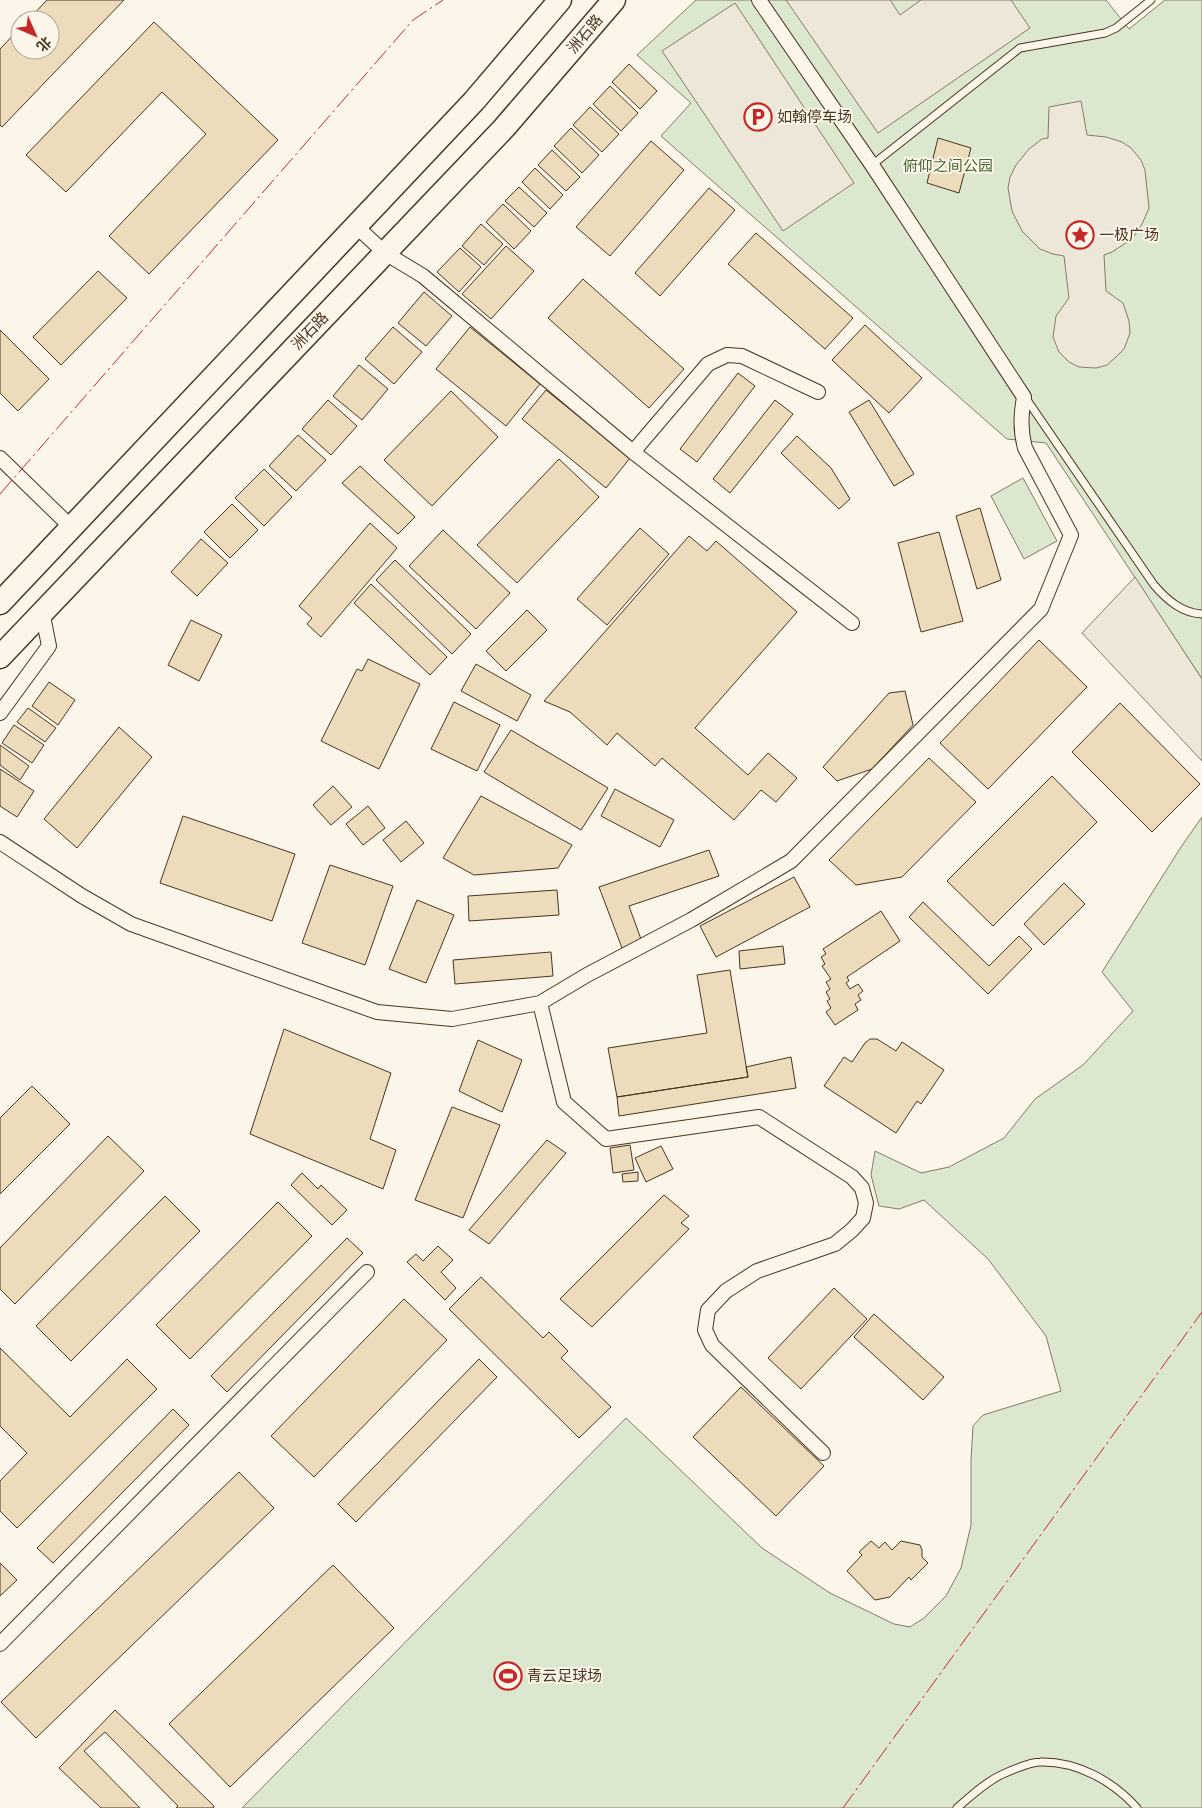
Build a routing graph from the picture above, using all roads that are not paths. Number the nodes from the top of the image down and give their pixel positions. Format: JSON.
{"nodes":[{"id":1,"x":560,"y":0,"type":"edge"},
{"id":2,"x":614,"y":0,"type":"edge"},
{"id":3,"x":759,"y":0,"type":"edge"},
{"id":4,"x":1151,"y":0,"type":"edge"},
{"id":5,"x":872,"y":165,"type":"junction"},
{"id":6,"x":356,"y":226,"type":"junction"},
{"id":7,"x":385,"y":253,"type":"junction"},
{"id":8,"x":818,"y":392,"type":"dead end"},
{"id":9,"x":1024,"y":397,"type":"junction"},
{"id":10,"x":633,"y":452,"type":"junction"},
{"id":11,"x":0,"y":458,"type":"edge"},
{"id":12,"x":70,"y":527,"type":"junction"},
{"id":13,"x":0,"y":603,"type":"edge"},
{"id":14,"x":42,"y":611,"type":"junction"},
{"id":15,"x":1202,"y":614,"type":"edge"},
{"id":16,"x":852,"y":623,"type":"dead end"},
{"id":17,"x":0,"y":657,"type":"edge"},
{"id":18,"x":0,"y":713,"type":"edge"},
{"id":19,"x":0,"y":842,"type":"edge"},
{"id":20,"x":540,"y":1003,"type":"junction"},
{"id":21,"x":367,"y":1272,"type":"dead end"},
{"id":22,"x":823,"y":1453,"type":"dead end"},
{"id":23,"x":0,"y":1644,"type":"edge"},
{"id":24,"x":957,"y":1808,"type":"edge"},
{"id":25,"x":1137,"y":1808,"type":"edge"}],
"edges":[{"from":1,"to":6,"type":"main road"},
{"from":2,"to":7,"type":"main road","name":"洲石路"},
{"from":3,"to":5,"type":"street"},
{"from":4,"to":5,"type":"lane"},
{"from":5,"to":9,"type":"street"},
{"from":6,"to":7,"type":"street"},
{"from":6,"to":12,"type":"main road"},
{"from":7,"to":10,"type":"street"},
{"from":7,"to":14,"type":"main road","name":"洲石路"},
{"from":8,"to":10,"type":"street"},
{"from":9,"to":15,"type":"lane"},
{"from":9,"to":20,"type":"street"},
{"from":10,"to":16,"type":"street"},
{"from":11,"to":12,"type":"street"},
{"from":12,"to":13,"type":"main road"},
{"from":14,"to":17,"type":"main road","name":"洲石路"},
{"from":14,"to":18,"type":"street"},
{"from":19,"to":20,"type":"street"},
{"from":20,"to":22,"type":"street"},
{"from":21,"to":23,"type":"street"},
{"from":24,"to":25,"type":"lane"}]}
